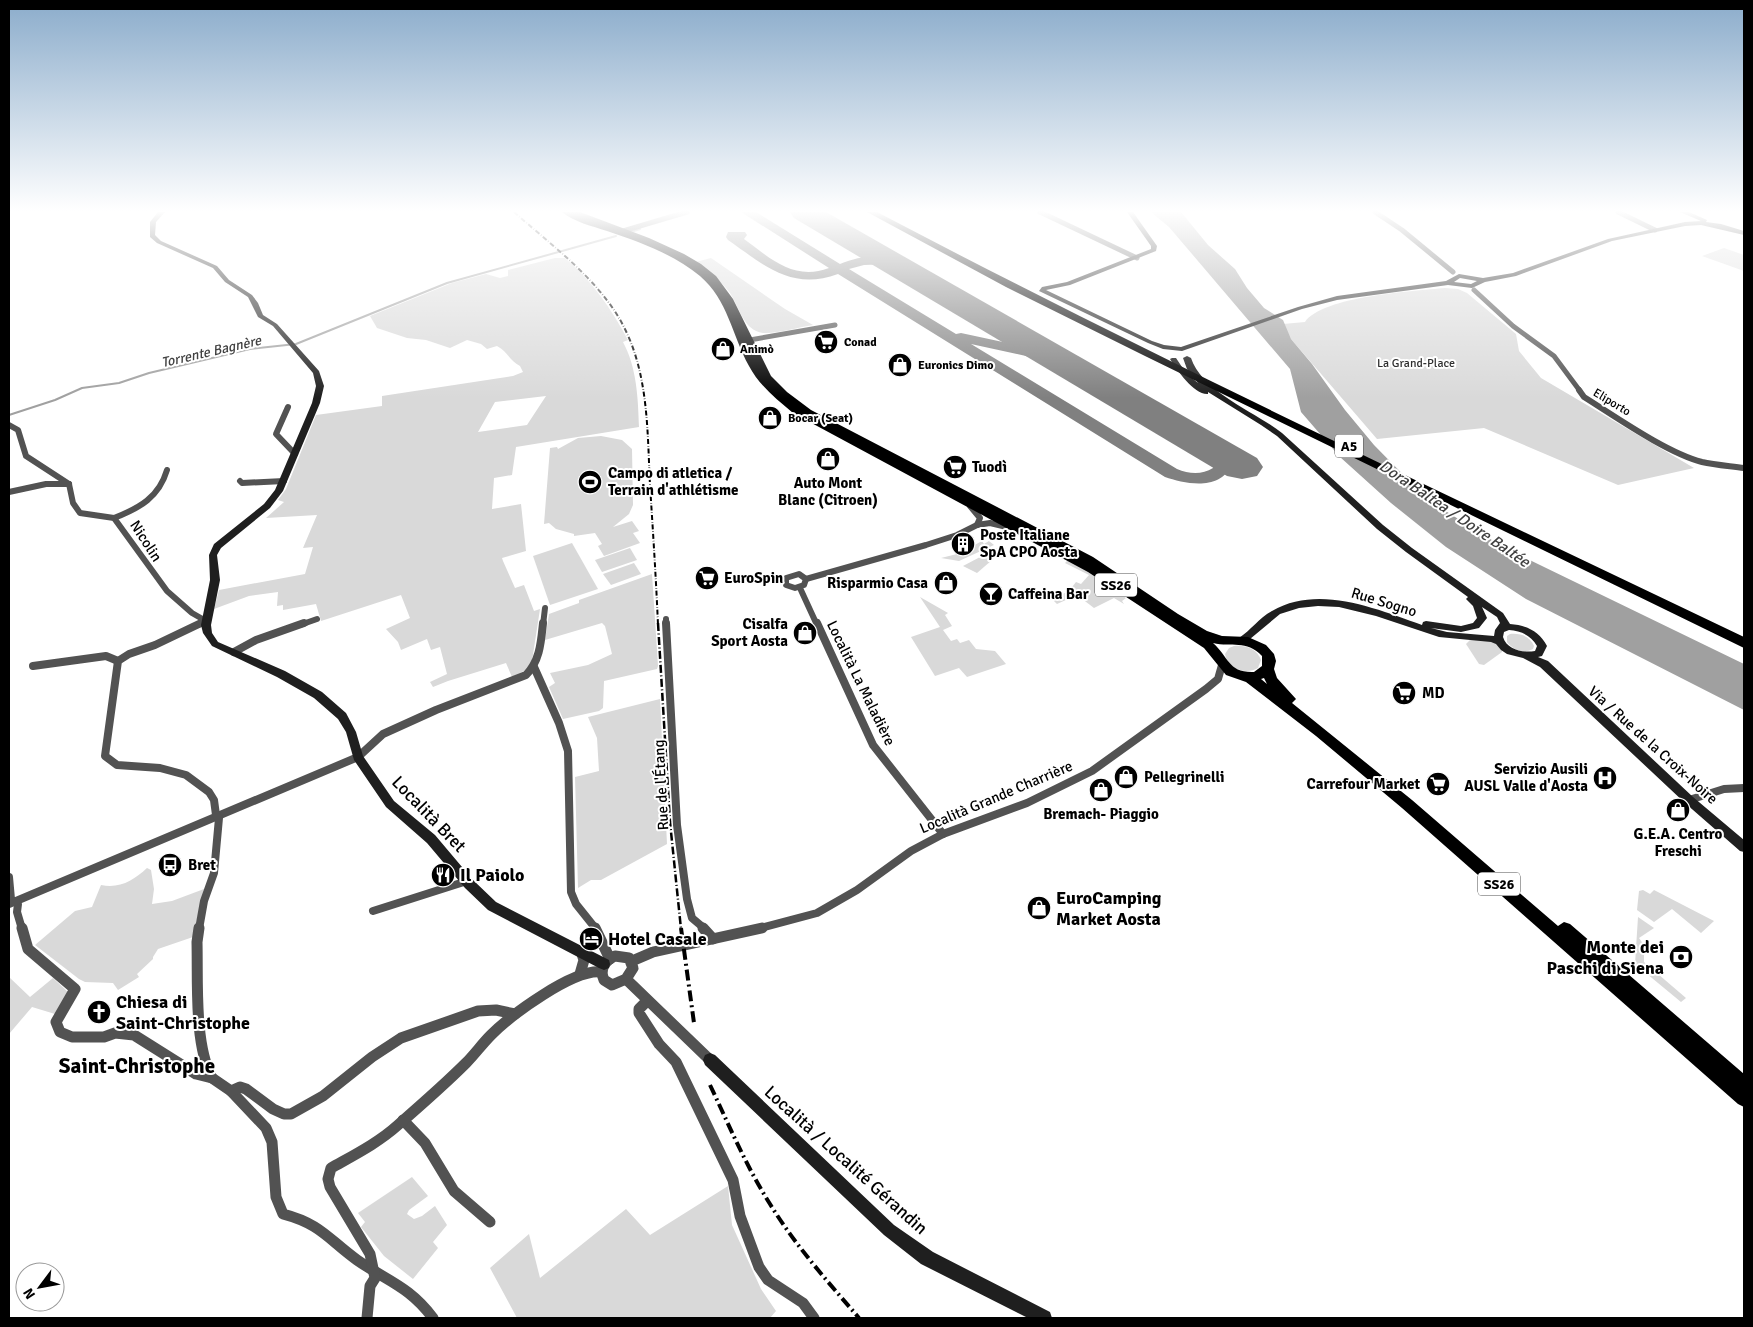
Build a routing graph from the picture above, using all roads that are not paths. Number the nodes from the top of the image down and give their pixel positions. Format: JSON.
{"nodes":[{"id":1,"x":220,"y":274,"type":"edge"},
{"id":2,"x":700,"y":274,"type":"edge"},
{"id":3,"x":706,"y":274,"type":"edge"},
{"id":4,"x":988,"y":274,"type":"edge"},
{"id":5,"x":994,"y":274,"type":"edge"},
{"id":6,"x":1095,"y":274,"type":"edge"},
{"id":7,"x":1450,"y":274,"type":"edge"},
{"id":8,"x":1517,"y":274,"type":"edge"},
{"id":9,"x":1455,"y":279,"type":"junction"},
{"id":10,"x":1476,"y":284,"type":"junction"},
{"id":11,"x":836,"y":325,"type":"dead end"},
{"id":12,"x":743,"y":329,"type":"junction"},
{"id":13,"x":772,"y":335,"type":"junction"},
{"id":14,"x":745,"y":340,"type":"junction"},
{"id":15,"x":1148,"y":348,"type":"junction"},
{"id":16,"x":753,"y":351,"type":"junction"},
{"id":17,"x":1170,"y":351,"type":"junction"},
{"id":18,"x":1186,"y":354,"type":"junction"},
{"id":19,"x":1174,"y":359,"type":"junction"},
{"id":20,"x":288,"y":407,"type":"dead end"},
{"id":21,"x":1252,"y":415,"type":"junction"},
{"id":22,"x":9,"y":425,"type":"edge"},
{"id":23,"x":295,"y":454,"type":"junction"},
{"id":24,"x":1744,"y":468,"type":"edge"},
{"id":25,"x":167,"y":470,"type":"dead end"},
{"id":26,"x":240,"y":481,"type":"dead end"},
{"id":27,"x":284,"y":481,"type":"junction"},
{"id":28,"x":69,"y":484,"type":"junction"},
{"id":29,"x":9,"y":492,"type":"edge"},
{"id":30,"x":960,"y":499,"type":"junction"},
{"id":31,"x":114,"y":518,"type":"junction"},
{"id":32,"x":977,"y":525,"type":"junction"},
{"id":33,"x":1041,"y":541,"type":"junction"},
{"id":34,"x":1548,"y":546,"type":"junction"},
{"id":35,"x":1437,"y":571,"type":"junction"},
{"id":36,"x":806,"y":579,"type":"junction"},
{"id":37,"x":1456,"y":585,"type":"junction"},
{"id":38,"x":800,"y":588,"type":"junction"},
{"id":39,"x":545,"y":608,"type":"dead end"},
{"id":40,"x":666,"y":618,"type":"dead end"},
{"id":41,"x":1395,"y":618,"type":"junction"},
{"id":42,"x":317,"y":620,"type":"dead end"},
{"id":43,"x":206,"y":621,"type":"junction"},
{"id":44,"x":1265,"y":624,"type":"junction"},
{"id":45,"x":1501,"y":629,"type":"junction"},
{"id":46,"x":1524,"y":630,"type":"junction"},
{"id":47,"x":1744,"y":636,"type":"edge"},
{"id":48,"x":1242,"y":640,"type":"junction"},
{"id":49,"x":1228,"y":641,"type":"junction"},
{"id":50,"x":1499,"y":641,"type":"junction"},
{"id":51,"x":1744,"y":643,"type":"edge"},
{"id":52,"x":1260,"y":648,"type":"junction"},
{"id":53,"x":234,"y":652,"type":"junction"},
{"id":54,"x":1539,"y":653,"type":"junction"},
{"id":55,"x":1527,"y":656,"type":"junction"},
{"id":56,"x":1219,"y":659,"type":"junction"},
{"id":57,"x":118,"y":661,"type":"junction"},
{"id":58,"x":1544,"y":664,"type":"junction"},
{"id":59,"x":33,"y":666,"type":"dead end"},
{"id":60,"x":534,"y":667,"type":"junction"},
{"id":61,"x":1268,"y":670,"type":"junction"},
{"id":62,"x":1243,"y":676,"type":"junction"},
{"id":63,"x":1218,"y":679,"type":"junction"},
{"id":64,"x":360,"y":759,"type":"junction"},
{"id":65,"x":1744,"y":788,"type":"edge"},
{"id":66,"x":1690,"y":800,"type":"junction"},
{"id":67,"x":216,"y":815,"type":"junction"},
{"id":68,"x":943,"y":834,"type":"junction"},
{"id":69,"x":1744,"y":846,"type":"edge"},
{"id":70,"x":9,"y":877,"type":"edge"},
{"id":71,"x":467,"y":881,"type":"junction"},
{"id":72,"x":12,"y":903,"type":"edge"},
{"id":73,"x":373,"y":911,"type":"dead end"},
{"id":74,"x":713,"y":939,"type":"junction"},
{"id":75,"x":581,"y":951,"type":"junction"},
{"id":76,"x":632,"y":961,"type":"junction"},
{"id":77,"x":605,"y":965,"type":"junction"},
{"id":78,"x":580,"y":974,"type":"junction"},
{"id":79,"x":627,"y":980,"type":"junction"},
{"id":80,"x":647,"y":1001,"type":"junction"},
{"id":81,"x":515,"y":1014,"type":"junction"},
{"id":82,"x":710,"y":1060,"type":"joint"},
{"id":83,"x":212,"y":1078,"type":"junction"},
{"id":84,"x":1744,"y":1086,"type":"edge"},
{"id":85,"x":231,"y":1091,"type":"junction"},
{"id":86,"x":1744,"y":1098,"type":"edge"},
{"id":87,"x":403,"y":1120,"type":"junction"},
{"id":88,"x":490,"y":1222,"type":"dead end"},
{"id":89,"x":374,"y":1268,"type":"junction"},
{"id":90,"x":367,"y":1318,"type":"edge"},
{"id":91,"x":433,"y":1318,"type":"edge"},
{"id":92,"x":814,"y":1318,"type":"edge"},
{"id":93,"x":1044,"y":1318,"type":"edge"}],
"edges":[{"from":1,"to":23,"type":"street"},
{"from":2,"to":14,"type":"main road","number":"SS26"},
{"from":3,"to":12,"type":"main road","number":"SS26"},
{"from":4,"to":15,"type":"highway","number":"A5"},
{"from":5,"to":15,"type":"highway","number":"A5"},
{"from":6,"to":15,"type":"street"},
{"from":7,"to":9,"type":"street"},
{"from":8,"to":10,"type":"street"},
{"from":9,"to":10,"type":"street"},
{"from":9,"to":10,"type":"street"},
{"from":9,"to":18,"type":"street"},
{"from":10,"to":24,"type":"street","name":"Eliporto"},
{"from":11,"to":13,"type":"street"},
{"from":12,"to":13,"type":"street"},
{"from":12,"to":14,"type":"main road","number":"SS26"},
{"from":13,"to":14,"type":"street"},
{"from":13,"to":16,"type":"street"},
{"from":14,"to":16,"type":"main road","number":"SS26"},
{"from":14,"to":30,"type":"main road","number":"SS26"},
{"from":15,"to":17,"type":"street"},
{"from":15,"to":34,"type":"highway","number":"A5"},
{"from":16,"to":49,"type":"main road","number":"SS26"},
{"from":17,"to":18,"type":"street"},
{"from":17,"to":19,"type":"street"},
{"from":18,"to":19,"type":"street"},
{"from":18,"to":21,"type":"street"},
{"from":19,"to":21,"type":"street"},
{"from":20,"to":23,"type":"street"},
{"from":21,"to":35,"type":"street"},
{"from":22,"to":28,"type":"street"},
{"from":23,"to":27,"type":"street"},
{"from":25,"to":31,"type":"street"},
{"from":26,"to":27,"type":"street"},
{"from":27,"to":43,"type":"street"},
{"from":28,"to":29,"type":"street"},
{"from":28,"to":31,"type":"street","name":"Nicolin"},
{"from":30,"to":32,"type":"street"},
{"from":30,"to":33,"type":"main road","number":"SS26"},
{"from":31,"to":43,"type":"street","name":"Nicolin"},
{"from":32,"to":33,"type":"street"},
{"from":32,"to":36,"type":"street"},
{"from":33,"to":56,"type":"main road","number":"SS26"},
{"from":34,"to":47,"type":"highway","number":"A5"},
{"from":34,"to":51,"type":"highway","number":"A5"},
{"from":35,"to":37,"type":"street"},
{"from":35,"to":46,"type":"street"},
{"from":36,"to":38,"type":"street"},
{"from":36,"to":38,"type":"street"},
{"from":37,"to":41,"type":"street"},
{"from":37,"to":45,"type":"street"},
{"from":38,"to":68,"type":"street","name":"Località La Maladière"},
{"from":39,"to":60,"type":"street"},
{"from":40,"to":74,"type":"street","name":"Rue de l'Étang"},
{"from":41,"to":44,"type":"street","name":"Rue Sogno"},
{"from":41,"to":45,"type":"street","name":"Rue Sogno"},
{"from":41,"to":50,"type":"street","name":"Rue Sogno"},
{"from":42,"to":53,"type":"street"},
{"from":43,"to":53,"type":"street","name":"Località Bret"},
{"from":43,"to":57,"type":"street"},
{"from":44,"to":48,"type":"street","name":"Rue Sogno"},
{"from":44,"to":52,"type":"street"},
{"from":45,"to":46,"type":"street","name":"Rue Sogno"},
{"from":45,"to":50,"type":"street"},
{"from":46,"to":54,"type":"street","name":"Via / Rue de la Croix-Noire"},
{"from":48,"to":49,"type":"main road"},
{"from":48,"to":52,"type":"main road"},
{"from":49,"to":56,"type":"main road"},
{"from":50,"to":55,"type":"street","name":"Via / Rue de la Croix-Noire"},
{"from":52,"to":61,"type":"main road"},
{"from":53,"to":64,"type":"street","name":"Località Bret"},
{"from":54,"to":55,"type":"street"},
{"from":54,"to":58,"type":"street","name":"Via / Rue de la Croix-Noire"},
{"from":55,"to":58,"type":"street","name":"Via / Rue de la Croix-Noire"},
{"from":56,"to":62,"type":"main road"},
{"from":56,"to":63,"type":"street"},
{"from":57,"to":59,"type":"street"},
{"from":57,"to":67,"type":"street"},
{"from":58,"to":66,"type":"street","name":"Via / Rue de la Croix-Noire"},
{"from":60,"to":64,"type":"street"},
{"from":60,"to":77,"type":"street"},
{"from":61,"to":62,"type":"main road"},
{"from":61,"to":84,"type":"main road","number":"SS26"},
{"from":62,"to":63,"type":"street","name":"Località Grande Charrière"},
{"from":62,"to":86,"type":"main road","number":"SS26"},
{"from":63,"to":68,"type":"street","name":"Località Grande Charrière"},
{"from":64,"to":67,"type":"street"},
{"from":64,"to":71,"type":"street","name":"Località Bret"},
{"from":65,"to":66,"type":"street"},
{"from":66,"to":69,"type":"street","name":"Via / Rue de la Croix-Noire"},
{"from":67,"to":72,"type":"street"},
{"from":67,"to":83,"type":"street"},
{"from":68,"to":74,"type":"street","name":"Località Grande Charrière"},
{"from":70,"to":72,"type":"street"},
{"from":71,"to":73,"type":"street"},
{"from":71,"to":75,"type":"street","name":"Località Bret"},
{"from":72,"to":83,"type":"street"},
{"from":74,"to":76,"type":"street","name":"Località Grande Charrière"},
{"from":75,"to":77,"type":"street","name":"Località Bret"},
{"from":75,"to":78,"type":"street"},
{"from":76,"to":77,"type":"street"},
{"from":76,"to":79,"type":"street"},
{"from":77,"to":78,"type":"street"},
{"from":77,"to":79,"type":"street"},
{"from":78,"to":81,"type":"street"},
{"from":79,"to":80,"type":"street"},
{"from":80,"to":82,"type":"street"},
{"from":80,"to":92,"type":"street"},
{"from":81,"to":85,"type":"street"},
{"from":81,"to":87,"type":"street"},
{"from":82,"to":93,"type":"street","name":"Località / Localité Gérandin"},
{"from":83,"to":85,"type":"street"},
{"from":85,"to":89,"type":"street"},
{"from":87,"to":88,"type":"street"},
{"from":87,"to":89,"type":"street"},
{"from":89,"to":90,"type":"street"},
{"from":89,"to":91,"type":"street"}]}
